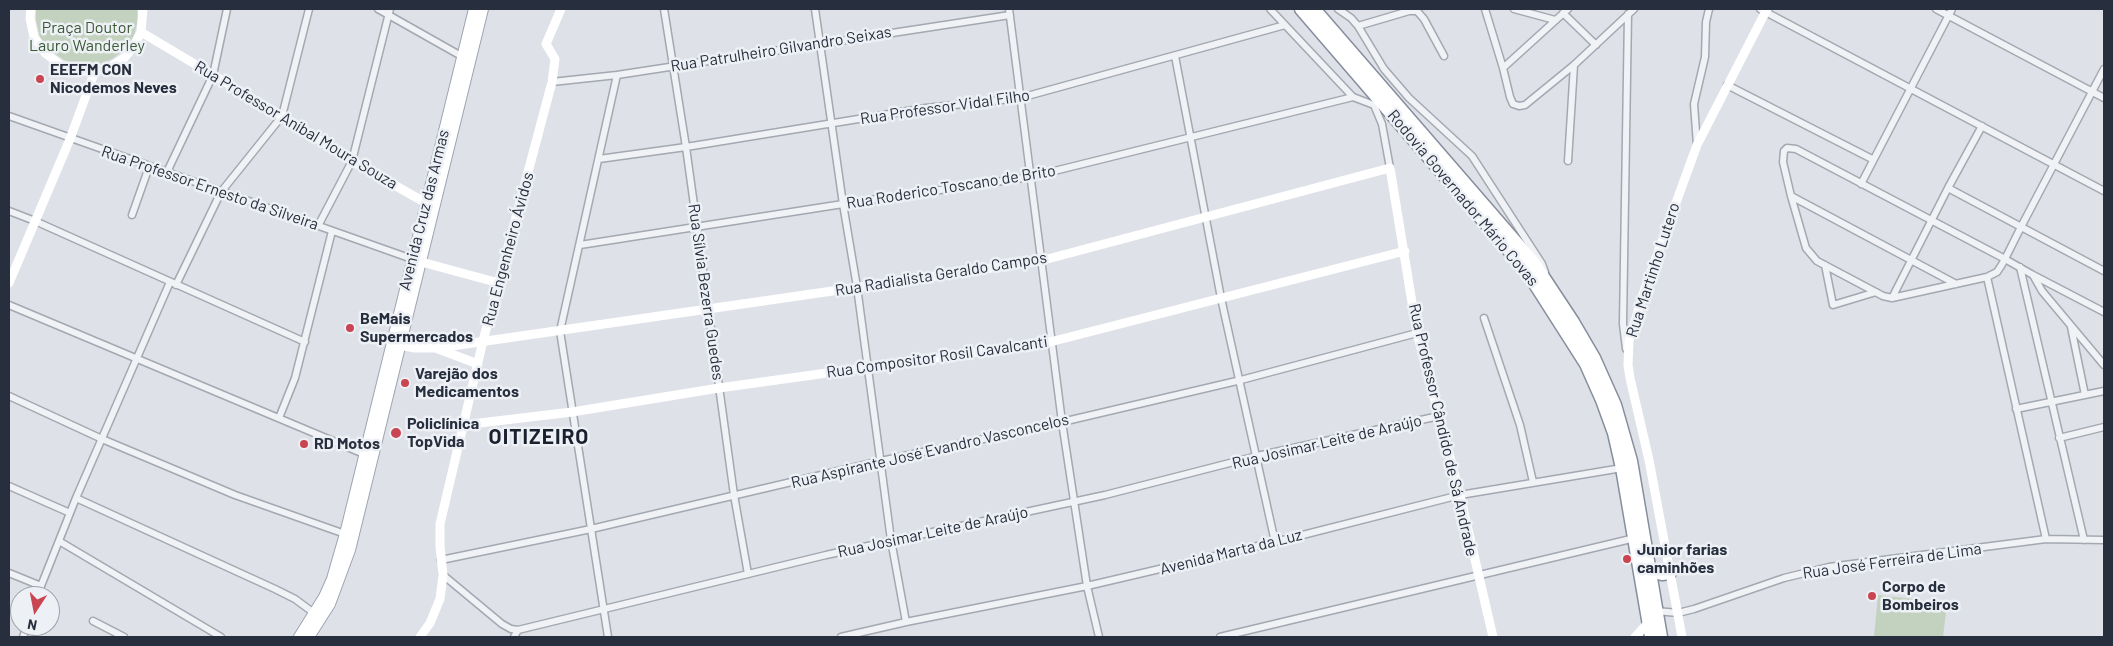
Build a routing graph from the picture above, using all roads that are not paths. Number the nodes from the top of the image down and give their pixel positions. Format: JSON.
{"nodes":[{"id":1,"x":31,"y":9,"type":"edge"},
{"id":2,"x":143,"y":9,"type":"edge"},
{"id":3,"x":227,"y":9,"type":"edge"},
{"id":4,"x":309,"y":9,"type":"edge"},
{"id":5,"x":378,"y":9,"type":"edge"},
{"id":6,"x":474,"y":9,"type":"edge"},
{"id":7,"x":483,"y":9,"type":"edge"},
{"id":8,"x":561,"y":9,"type":"edge"},
{"id":9,"x":664,"y":9,"type":"edge"},
{"id":10,"x":816,"y":9,"type":"edge"},
{"id":11,"x":1270,"y":9,"type":"edge"},
{"id":12,"x":1301,"y":9,"type":"edge"},
{"id":13,"x":1314,"y":9,"type":"edge"},
{"id":14,"x":1338,"y":9,"type":"edge"},
{"id":15,"x":1352,"y":9,"type":"edge"},
{"id":16,"x":1485,"y":9,"type":"edge"},
{"id":17,"x":1514,"y":9,"type":"edge"},
{"id":18,"x":1709,"y":9,"type":"edge"},
{"id":19,"x":1936,"y":9,"type":"edge"},
{"id":20,"x":1764,"y":10,"type":"edge"},
{"id":21,"x":1565,"y":11,"type":"edge"},
{"id":22,"x":1631,"y":11,"type":"edge"},
{"id":23,"x":389,"y":12,"type":"edge"},
{"id":24,"x":1010,"y":12,"type":"edge"},
{"id":25,"x":1950,"y":12,"type":"edge"},
{"id":26,"x":1351,"y":18,"type":"junction"},
{"id":27,"x":1554,"y":20,"type":"junction"},
{"id":28,"x":1285,"y":26,"type":"junction"},
{"id":29,"x":1358,"y":26,"type":"junction"},
{"id":30,"x":141,"y":32,"type":"junction"},
{"id":31,"x":820,"y":43,"type":"junction"},
{"id":32,"x":1596,"y":45,"type":"junction"},
{"id":33,"x":1175,"y":56,"type":"junction"},
{"id":34,"x":1444,"y":56,"type":"dead end"},
{"id":35,"x":463,"y":57,"type":"junction"},
{"id":36,"x":673,"y":65,"type":"junction"},
{"id":37,"x":1574,"y":65,"type":"junction"},
{"id":38,"x":1503,"y":68,"type":"junction"},
{"id":39,"x":2104,"y":69,"type":"edge"},
{"id":40,"x":95,"y":71,"type":"junction"},
{"id":41,"x":212,"y":75,"type":"junction"},
{"id":42,"x":617,"y":75,"type":"junction"},
{"id":43,"x":552,"y":82,"type":"junction"},
{"id":44,"x":1727,"y":85,"type":"junction"},
{"id":45,"x":1910,"y":88,"type":"junction"},
{"id":46,"x":2092,"y":92,"type":"junction"},
{"id":47,"x":1353,"y":97,"type":"junction"},
{"id":48,"x":1020,"y":98,"type":"junction"},
{"id":49,"x":2104,"y":98,"type":"edge"},
{"id":50,"x":1378,"y":102,"type":"junction"},
{"id":51,"x":9,"y":116,"type":"edge"},
{"id":52,"x":282,"y":116,"type":"junction"},
{"id":53,"x":832,"y":124,"type":"junction"},
{"id":54,"x":1982,"y":126,"type":"junction"},
{"id":55,"x":1190,"y":136,"type":"junction"},
{"id":56,"x":70,"y":139,"type":"junction"},
{"id":57,"x":1697,"y":145,"type":"junction"},
{"id":58,"x":686,"y":147,"type":"junction"},
{"id":59,"x":1872,"y":159,"type":"junction"},
{"id":60,"x":599,"y":160,"type":"junction"},
{"id":61,"x":352,"y":161,"type":"junction"},
{"id":62,"x":1568,"y":161,"type":"dead end"},
{"id":63,"x":2054,"y":165,"type":"junction"},
{"id":64,"x":149,"y":167,"type":"junction"},
{"id":65,"x":1390,"y":168,"type":"junction"},
{"id":66,"x":166,"y":172,"type":"junction"},
{"id":67,"x":1030,"y":177,"type":"junction"},
{"id":68,"x":1861,"y":184,"type":"junction"},
{"id":69,"x":1948,"y":188,"type":"junction"},
{"id":70,"x":2104,"y":191,"type":"edge"},
{"id":71,"x":221,"y":192,"type":"junction"},
{"id":72,"x":1791,"y":196,"type":"junction"},
{"id":73,"x":426,"y":203,"type":"junction"},
{"id":74,"x":843,"y":204,"type":"junction"},
{"id":75,"x":9,"y":211,"type":"edge"},
{"id":76,"x":132,"y":214,"type":"dead end"},
{"id":77,"x":1207,"y":217,"type":"junction"},
{"id":78,"x":35,"y":221,"type":"junction"},
{"id":79,"x":1932,"y":221,"type":"junction"},
{"id":80,"x":318,"y":226,"type":"junction"},
{"id":81,"x":696,"y":227,"type":"junction"},
{"id":82,"x":2021,"y":227,"type":"junction"},
{"id":83,"x":332,"y":231,"type":"junction"},
{"id":84,"x":580,"y":245,"type":"junction"},
{"id":85,"x":1404,"y":251,"type":"junction"},
{"id":86,"x":2005,"y":259,"type":"junction"},
{"id":87,"x":416,"y":261,"type":"junction"},
{"id":88,"x":1040,"y":261,"type":"junction"},
{"id":89,"x":1911,"y":261,"type":"junction"},
{"id":90,"x":1825,"y":265,"type":"junction"},
{"id":91,"x":2020,"y":267,"type":"junction"},
{"id":92,"x":2104,"y":271,"type":"edge"},
{"id":93,"x":2033,"y":275,"type":"junction"},
{"id":94,"x":1989,"y":276,"type":"junction"},
{"id":95,"x":9,"y":283,"type":"edge"},
{"id":96,"x":499,"y":283,"type":"junction"},
{"id":97,"x":173,"y":284,"type":"junction"},
{"id":98,"x":1548,"y":284,"type":"junction"},
{"id":99,"x":1956,"y":284,"type":"junction"},
{"id":100,"x":857,"y":287,"type":"junction"},
{"id":101,"x":1876,"y":292,"type":"junction"},
{"id":102,"x":1222,"y":298,"type":"junction"},
{"id":103,"x":1892,"y":298,"type":"junction"},
{"id":104,"x":9,"y":305,"type":"edge"},
{"id":105,"x":709,"y":309,"type":"junction"},
{"id":106,"x":2104,"y":312,"type":"edge"},
{"id":107,"x":1484,"y":318,"type":"dead end"},
{"id":108,"x":2071,"y":326,"type":"junction"},
{"id":109,"x":560,"y":331,"type":"junction"},
{"id":110,"x":1417,"y":333,"type":"junction"},
{"id":111,"x":483,"y":341,"type":"junction"},
{"id":112,"x":305,"y":342,"type":"junction"},
{"id":113,"x":1050,"y":342,"type":"junction"},
{"id":114,"x":396,"y":344,"type":"junction"},
{"id":115,"x":438,"y":348,"type":"junction"},
{"id":116,"x":1627,"y":354,"type":"junction"},
{"id":117,"x":138,"y":359,"type":"junction"},
{"id":118,"x":478,"y":364,"type":"junction"},
{"id":119,"x":2104,"y":365,"type":"edge"},
{"id":120,"x":868,"y":368,"type":"junction"},
{"id":121,"x":1241,"y":380,"type":"junction"},
{"id":122,"x":719,"y":388,"type":"junction"},
{"id":123,"x":2104,"y":391,"type":"edge"},
{"id":124,"x":2085,"y":395,"type":"junction"},
{"id":125,"x":9,"y":396,"type":"edge"},
{"id":126,"x":2050,"y":402,"type":"junction"},
{"id":127,"x":2016,"y":408,"type":"junction"},
{"id":128,"x":572,"y":412,"type":"junction"},
{"id":129,"x":1440,"y":416,"type":"junction"},
{"id":130,"x":279,"y":418,"type":"junction"},
{"id":131,"x":1062,"y":422,"type":"junction"},
{"id":132,"x":463,"y":425,"type":"junction"},
{"id":133,"x":2104,"y":427,"type":"edge"},
{"id":134,"x":102,"y":438,"type":"junction"},
{"id":135,"x":2059,"y":438,"type":"junction"},
{"id":136,"x":364,"y":454,"type":"junction"},
{"id":137,"x":1257,"y":456,"type":"junction"},
{"id":138,"x":881,"y":461,"type":"junction"},
{"id":139,"x":1622,"y":468,"type":"junction"},
{"id":140,"x":1533,"y":482,"type":"junction"},
{"id":141,"x":9,"y":486,"type":"edge"},
{"id":142,"x":734,"y":495,"type":"junction"},
{"id":143,"x":1460,"y":495,"type":"junction"},
{"id":144,"x":76,"y":498,"type":"junction"},
{"id":145,"x":1073,"y":501,"type":"junction"},
{"id":146,"x":70,"y":513,"type":"junction"},
{"id":147,"x":591,"y":529,"type":"junction"},
{"id":148,"x":345,"y":534,"type":"junction"},
{"id":149,"x":1635,"y":538,"type":"junction"},
{"id":150,"x":891,"y":540,"type":"junction"},
{"id":151,"x":2046,"y":540,"type":"junction"},
{"id":152,"x":2084,"y":540,"type":"junction"},
{"id":153,"x":2104,"y":540,"type":"edge"},
{"id":154,"x":59,"y":542,"type":"junction"},
{"id":155,"x":1275,"y":542,"type":"junction"},
{"id":156,"x":441,"y":560,"type":"junction"},
{"id":157,"x":1650,"y":571,"type":"junction"},
{"id":158,"x":9,"y":573,"type":"edge"},
{"id":159,"x":748,"y":574,"type":"junction"},
{"id":160,"x":1478,"y":574,"type":"junction"},
{"id":161,"x":1670,"y":574,"type":"junction"},
{"id":162,"x":443,"y":575,"type":"junction"},
{"id":163,"x":41,"y":586,"type":"joint"},
{"id":164,"x":1087,"y":586,"type":"junction"},
{"id":165,"x":603,"y":608,"type":"junction"},
{"id":166,"x":1656,"y":612,"type":"junction"},
{"id":167,"x":314,"y":613,"type":"junction"},
{"id":168,"x":1678,"y":613,"type":"junction"},
{"id":169,"x":94,"y":621,"type":"dead end"},
{"id":170,"x":906,"y":622,"type":"junction"},
{"id":171,"x":1648,"y":622,"type":"junction"},
{"id":172,"x":518,"y":630,"type":"junction"},
{"id":173,"x":211,"y":635,"type":"edge"},
{"id":174,"x":124,"y":637,"type":"edge"},
{"id":175,"x":221,"y":637,"type":"edge"},
{"id":176,"x":299,"y":637,"type":"edge"},
{"id":177,"x":309,"y":637,"type":"edge"},
{"id":178,"x":420,"y":637,"type":"edge"},
{"id":179,"x":514,"y":637,"type":"edge"},
{"id":180,"x":608,"y":637,"type":"edge"},
{"id":181,"x":841,"y":637,"type":"edge"},
{"id":182,"x":1099,"y":637,"type":"edge"},
{"id":183,"x":1220,"y":637,"type":"edge"},
{"id":184,"x":1493,"y":637,"type":"edge"},
{"id":185,"x":1635,"y":637,"type":"edge"},
{"id":186,"x":1651,"y":637,"type":"edge"},
{"id":187,"x":1660,"y":637,"type":"edge"},
{"id":188,"x":1682,"y":637,"type":"edge"}],
"edges":[{"from":1,"to":40,"type":"street"},
{"from":2,"to":30,"type":"street"},
{"from":3,"to":41,"type":"street"},
{"from":4,"to":52,"type":"street"},
{"from":5,"to":23,"type":"street"},
{"from":6,"to":35,"type":"main road","name":"Avenida Cruz das Armas"},
{"from":7,"to":87,"type":"main road","name":"Avenida Cruz das Armas"},
{"from":8,"to":43,"type":"street","name":"Rua Engenheiro Ávidos"},
{"from":9,"to":36,"type":"street","name":"Rua Sílvia Bezerra Guedes"},
{"from":10,"to":31,"type":"street"},
{"from":11,"to":28,"type":"street"},
{"from":12,"to":50,"type":"highway","name":"Rodovia Governador Mário Covas"},
{"from":13,"to":98,"type":"highway","name":"Rodovia Governador Mário Covas"},
{"from":14,"to":26,"type":"street"},
{"from":15,"to":26,"type":"street"},
{"from":16,"to":38,"type":"street"},
{"from":17,"to":27,"type":"street"},
{"from":18,"to":57,"type":"street"},
{"from":19,"to":25,"type":"street"},
{"from":20,"to":44,"type":"street","name":"Rua Martinho Lutero"},
{"from":20,"to":45,"type":"street"},
{"from":21,"to":27,"type":"street"},
{"from":21,"to":32,"type":"street"},
{"from":22,"to":32,"type":"street"},
{"from":22,"to":116,"type":"street"},
{"from":23,"to":35,"type":"street"},
{"from":23,"to":61,"type":"street"},
{"from":24,"to":31,"type":"street","name":"Rua Patrulheiro Gilvandro Seixas"},
{"from":24,"to":48,"type":"street"},
{"from":25,"to":45,"type":"street"},
{"from":25,"to":46,"type":"street"},
{"from":26,"to":29,"type":"street"},
{"from":27,"to":38,"type":"street"},
{"from":28,"to":33,"type":"street","name":"Rua Professor Vidal Filho"},
{"from":28,"to":47,"type":"street"},
{"from":29,"to":34,"type":"street"},
{"from":29,"to":98,"type":"street"},
{"from":30,"to":40,"type":"street"},
{"from":30,"to":41,"type":"street","name":"Rua Professor Aníbal Moura Souza"},
{"from":31,"to":36,"type":"street","name":"Rua Patrulheiro Gilvandro Seixas"},
{"from":31,"to":53,"type":"street"},
{"from":32,"to":37,"type":"street"},
{"from":33,"to":48,"type":"street","name":"Rua Professor Vidal Filho"},
{"from":33,"to":55,"type":"street"},
{"from":35,"to":73,"type":"main road","name":"Avenida Cruz das Armas"},
{"from":36,"to":42,"type":"street","name":"Rua Patrulheiro Gilvandro Seixas"},
{"from":36,"to":58,"type":"street","name":"Rua Sílvia Bezerra Guedes"},
{"from":37,"to":38,"type":"street"},
{"from":37,"to":62,"type":"street"},
{"from":39,"to":46,"type":"street"},
{"from":40,"to":56,"type":"street"},
{"from":41,"to":52,"type":"street","name":"Rua Professor Aníbal Moura Souza"},
{"from":41,"to":66,"type":"street"},
{"from":42,"to":43,"type":"street","name":"Rua Patrulheiro Gilvandro Seixas"},
{"from":42,"to":60,"type":"street"},
{"from":43,"to":96,"type":"street","name":"Rua Engenheiro Ávidos"},
{"from":44,"to":57,"type":"street","name":"Rua Martinho Lutero"},
{"from":44,"to":59,"type":"street"},
{"from":45,"to":54,"type":"street"},
{"from":45,"to":59,"type":"street"},
{"from":46,"to":49,"type":"street"},
{"from":46,"to":63,"type":"street"},
{"from":47,"to":50,"type":"street"},
{"from":47,"to":55,"type":"street","name":"Rua Roderico Toscano de Brito"},
{"from":48,"to":53,"type":"street","name":"Rua Professor Vidal Filho"},
{"from":48,"to":67,"type":"street"},
{"from":50,"to":65,"type":"street","name":"Rua Professor Cândido de Sá Andrade"},
{"from":50,"to":139,"type":"highway","name":"Rodovia Governador Mário Covas"},
{"from":51,"to":56,"type":"street","name":"Rua Professor Ernesto da Silveira"},
{"from":52,"to":61,"type":"street","name":"Rua Professor Aníbal Moura Souza"},
{"from":52,"to":71,"type":"street"},
{"from":53,"to":58,"type":"street","name":"Rua Professor Vidal Filho"},
{"from":53,"to":74,"type":"street"},
{"from":54,"to":63,"type":"street"},
{"from":54,"to":69,"type":"street"},
{"from":55,"to":67,"type":"street","name":"Rua Roderico Toscano de Brito"},
{"from":55,"to":77,"type":"street"},
{"from":56,"to":64,"type":"street","name":"Rua Professor Ernesto da Silveira"},
{"from":56,"to":78,"type":"street"},
{"from":57,"to":116,"type":"street","name":"Rua Martinho Lutero"},
{"from":58,"to":60,"type":"street","name":"Rua Professor Vidal Filho"},
{"from":58,"to":81,"type":"street","name":"Rua Sílvia Bezerra Guedes"},
{"from":59,"to":68,"type":"street"},
{"from":60,"to":84,"type":"street"},
{"from":61,"to":73,"type":"street","name":"Rua Professor Aníbal Moura Souza"},
{"from":61,"to":80,"type":"street"},
{"from":63,"to":70,"type":"street"},
{"from":63,"to":82,"type":"street"},
{"from":64,"to":66,"type":"street","name":"Rua Professor Ernesto da Silveira"},
{"from":64,"to":76,"type":"street"},
{"from":65,"to":77,"type":"street","name":"Rua Radialista Geraldo Campos"},
{"from":65,"to":85,"type":"street","name":"Rua Professor Cândido de Sá Andrade"},
{"from":66,"to":71,"type":"street","name":"Rua Professor Ernesto da Silveira"},
{"from":67,"to":74,"type":"street","name":"Rua Roderico Toscano de Brito"},
{"from":67,"to":88,"type":"street"},
{"from":68,"to":72,"type":"street"},
{"from":68,"to":79,"type":"street"},
{"from":69,"to":79,"type":"street"},
{"from":69,"to":82,"type":"street"},
{"from":71,"to":80,"type":"street","name":"Rua Professor Ernesto da Silveira"},
{"from":71,"to":97,"type":"street"},
{"from":72,"to":89,"type":"street"},
{"from":72,"to":90,"type":"street"},
{"from":73,"to":87,"type":"main road","name":"Avenida Cruz das Armas"},
{"from":74,"to":81,"type":"street","name":"Rua Roderico Toscano de Brito"},
{"from":74,"to":100,"type":"street"},
{"from":75,"to":78,"type":"street"},
{"from":77,"to":88,"type":"street","name":"Rua Radialista Geraldo Campos"},
{"from":77,"to":102,"type":"street"},
{"from":78,"to":95,"type":"street"},
{"from":78,"to":97,"type":"street"},
{"from":79,"to":86,"type":"street"},
{"from":79,"to":89,"type":"street"},
{"from":80,"to":83,"type":"street","name":"Rua Professor Ernesto da Silveira"},
{"from":81,"to":84,"type":"street","name":"Rua Roderico Toscano de Brito"},
{"from":81,"to":105,"type":"street","name":"Rua Sílvia Bezerra Guedes"},
{"from":82,"to":86,"type":"street"},
{"from":82,"to":92,"type":"street"},
{"from":83,"to":87,"type":"street","name":"Rua Professor Ernesto da Silveira"},
{"from":83,"to":112,"type":"street"},
{"from":84,"to":109,"type":"street"},
{"from":85,"to":102,"type":"street","name":"Rua Compositor Rosil Cavalcanti"},
{"from":85,"to":110,"type":"street","name":"Rua Professor Cândido de Sá Andrade"},
{"from":86,"to":91,"type":"street"},
{"from":86,"to":94,"type":"street"},
{"from":87,"to":96,"type":"street"},
{"from":87,"to":114,"type":"main road","name":"Avenida Cruz das Armas"},
{"from":88,"to":100,"type":"street","name":"Rua Radialista Geraldo Campos"},
{"from":88,"to":113,"type":"street"},
{"from":89,"to":99,"type":"street"},
{"from":89,"to":103,"type":"street"},
{"from":90,"to":101,"type":"street"},
{"from":90,"to":101,"type":"street"},
{"from":91,"to":93,"type":"street"},
{"from":91,"to":126,"type":"street"},
{"from":93,"to":106,"type":"street"},
{"from":93,"to":108,"type":"street"},
{"from":94,"to":99,"type":"street"},
{"from":94,"to":127,"type":"street"},
{"from":96,"to":111,"type":"street","name":"Rua Engenheiro Ávidos"},
{"from":97,"to":112,"type":"street"},
{"from":97,"to":117,"type":"street"},
{"from":98,"to":157,"type":"highway","name":"Rodovia Governador Mário Covas"},
{"from":99,"to":103,"type":"street"},
{"from":100,"to":105,"type":"street","name":"Rua Radialista Geraldo Campos"},
{"from":100,"to":120,"type":"street"},
{"from":101,"to":103,"type":"street"},
{"from":102,"to":113,"type":"street","name":"Rua Compositor Rosil Cavalcanti"},
{"from":102,"to":121,"type":"street"},
{"from":104,"to":117,"type":"street"},
{"from":105,"to":109,"type":"street","name":"Rua Radialista Geraldo Campos"},
{"from":105,"to":122,"type":"street","name":"Rua Sílvia Bezerra Guedes"},
{"from":107,"to":140,"type":"street"},
{"from":108,"to":119,"type":"street"},
{"from":108,"to":124,"type":"street"},
{"from":109,"to":111,"type":"street","name":"Rua Radialista Geraldo Campos"},
{"from":109,"to":128,"type":"street"},
{"from":110,"to":121,"type":"street","name":"Rua Aspirante José Evandro Vasconcelos"},
{"from":110,"to":129,"type":"street","name":"Rua Professor Cândido de Sá Andrade"},
{"from":111,"to":115,"type":"street","name":"Rua Radialista Geraldo Campos"},
{"from":111,"to":118,"type":"street","name":"Rua Engenheiro Ávidos"},
{"from":112,"to":130,"type":"street"},
{"from":113,"to":120,"type":"street","name":"Rua Compositor Rosil Cavalcanti"},
{"from":113,"to":131,"type":"street"},
{"from":114,"to":115,"type":"street"},
{"from":114,"to":136,"type":"main road","name":"Avenida Cruz das Armas"},
{"from":114,"to":177,"type":"main road","name":"Avenida Cruz das Armas"},
{"from":115,"to":118,"type":"street"},
{"from":116,"to":161,"type":"street","name":"Rua Martinho Lutero"},
{"from":117,"to":130,"type":"street"},
{"from":117,"to":134,"type":"street"},
{"from":118,"to":132,"type":"street","name":"Rua Engenheiro Ávidos"},
{"from":120,"to":122,"type":"street","name":"Rua Compositor Rosil Cavalcanti"},
{"from":120,"to":138,"type":"street"},
{"from":121,"to":131,"type":"street","name":"Rua Aspirante José Evandro Vasconcelos"},
{"from":121,"to":137,"type":"street"},
{"from":122,"to":128,"type":"street","name":"Rua Compositor Rosil Cavalcanti"},
{"from":122,"to":142,"type":"street","name":"Rua Sílvia Bezerra Guedes"},
{"from":123,"to":124,"type":"street"},
{"from":124,"to":126,"type":"street"},
{"from":125,"to":134,"type":"street"},
{"from":126,"to":127,"type":"street"},
{"from":126,"to":135,"type":"street"},
{"from":127,"to":151,"type":"street"},
{"from":128,"to":132,"type":"street","name":"Rua Compositor Rosil Cavalcanti"},
{"from":128,"to":147,"type":"street"},
{"from":129,"to":137,"type":"street","name":"Rua Josimar Leite de Araújo"},
{"from":129,"to":143,"type":"street","name":"Rua Professor Cândido de Sá Andrade"},
{"from":130,"to":136,"type":"street"},
{"from":131,"to":138,"type":"street","name":"Rua Aspirante José Evandro Vasconcelos"},
{"from":131,"to":145,"type":"street"},
{"from":132,"to":156,"type":"street","name":"Rua Engenheiro Ávidos"},
{"from":133,"to":135,"type":"street"},
{"from":134,"to":144,"type":"street"},
{"from":134,"to":148,"type":"street"},
{"from":135,"to":152,"type":"street"},
{"from":136,"to":148,"type":"main road","name":"Avenida Cruz das Armas"},
{"from":137,"to":145,"type":"street","name":"Rua Josimar Leite de Araújo"},
{"from":137,"to":155,"type":"street"},
{"from":138,"to":142,"type":"street","name":"Rua Aspirante José Evandro Vasconcelos"},
{"from":138,"to":150,"type":"street"},
{"from":139,"to":140,"type":"street","name":"Avenida Marta da Luz"},
{"from":139,"to":149,"type":"highway","name":"Rodovia Governador Mário Covas"},
{"from":140,"to":143,"type":"street","name":"Avenida Marta da Luz"},
{"from":141,"to":146,"type":"street"},
{"from":142,"to":147,"type":"street","name":"Rua Aspirante José Evandro Vasconcelos"},
{"from":142,"to":159,"type":"street","name":"Rua Sílvia Bezerra Guedes"},
{"from":143,"to":155,"type":"street","name":"Avenida Marta da Luz"},
{"from":143,"to":160,"type":"street","name":"Rua Professor Cândido de Sá Andrade"},
{"from":144,"to":146,"type":"street"},
{"from":144,"to":167,"type":"street"},
{"from":145,"to":150,"type":"street","name":"Rua Josimar Leite de Araújo"},
{"from":145,"to":164,"type":"street"},
{"from":146,"to":154,"type":"street"},
{"from":147,"to":156,"type":"street","name":"Rua Aspirante José Evandro Vasconcelos"},
{"from":147,"to":165,"type":"street"},
{"from":148,"to":167,"type":"main road","name":"Avenida Cruz das Armas"},
{"from":149,"to":160,"type":"street"},
{"from":149,"to":171,"type":"highway","name":"Rodovia Governador Mário Covas"},
{"from":150,"to":159,"type":"street","name":"Rua Josimar Leite de Araújo"},
{"from":150,"to":170,"type":"street"},
{"from":151,"to":152,"type":"street","name":"Rua José Ferreira de Lima"},
{"from":151,"to":168,"type":"street","name":"Rua José Ferreira de Lima"},
{"from":152,"to":153,"type":"street","name":"Rua José Ferreira de Lima"},
{"from":154,"to":163,"type":"street"},
{"from":154,"to":173,"type":"street"},
{"from":155,"to":164,"type":"street","name":"Avenida Marta da Luz"},
{"from":156,"to":162,"type":"street","name":"Rua Engenheiro Ávidos"},
{"from":157,"to":161,"type":"highway"},
{"from":157,"to":166,"type":"highway","name":"Rodovia Governador Mário Covas"},
{"from":158,"to":163,"type":"street"},
{"from":159,"to":165,"type":"street","name":"Rua Josimar Leite de Araújo"},
{"from":160,"to":183,"type":"street"},
{"from":160,"to":184,"type":"street","name":"Rua Professor Cândido de Sá Andrade"},
{"from":161,"to":168,"type":"street","name":"Rua Martinho Lutero"},
{"from":162,"to":172,"type":"street"},
{"from":162,"to":178,"type":"street","name":"Rua Engenheiro Ávidos"},
{"from":164,"to":170,"type":"street","name":"Avenida Marta da Luz"},
{"from":164,"to":182,"type":"street"},
{"from":165,"to":172,"type":"street","name":"Rua Josimar Leite de Araújo"},
{"from":165,"to":180,"type":"street"},
{"from":166,"to":168,"type":"street","name":"Rua José Ferreira de Lima"},
{"from":166,"to":187,"type":"highway","name":"Rodovia Governador Mário Covas"},
{"from":167,"to":176,"type":"main road","name":"Avenida Cruz das Armas"},
{"from":168,"to":188,"type":"street","name":"Rua Martinho Lutero"},
{"from":169,"to":174,"type":"street"},
{"from":170,"to":181,"type":"street","name":"Avenida Marta da Luz"},
{"from":171,"to":185,"type":"street"},
{"from":171,"to":186,"type":"highway","name":"Rodovia Governador Mário Covas"},
{"from":172,"to":179,"type":"street"},
{"from":173,"to":175,"type":"street"}]}
